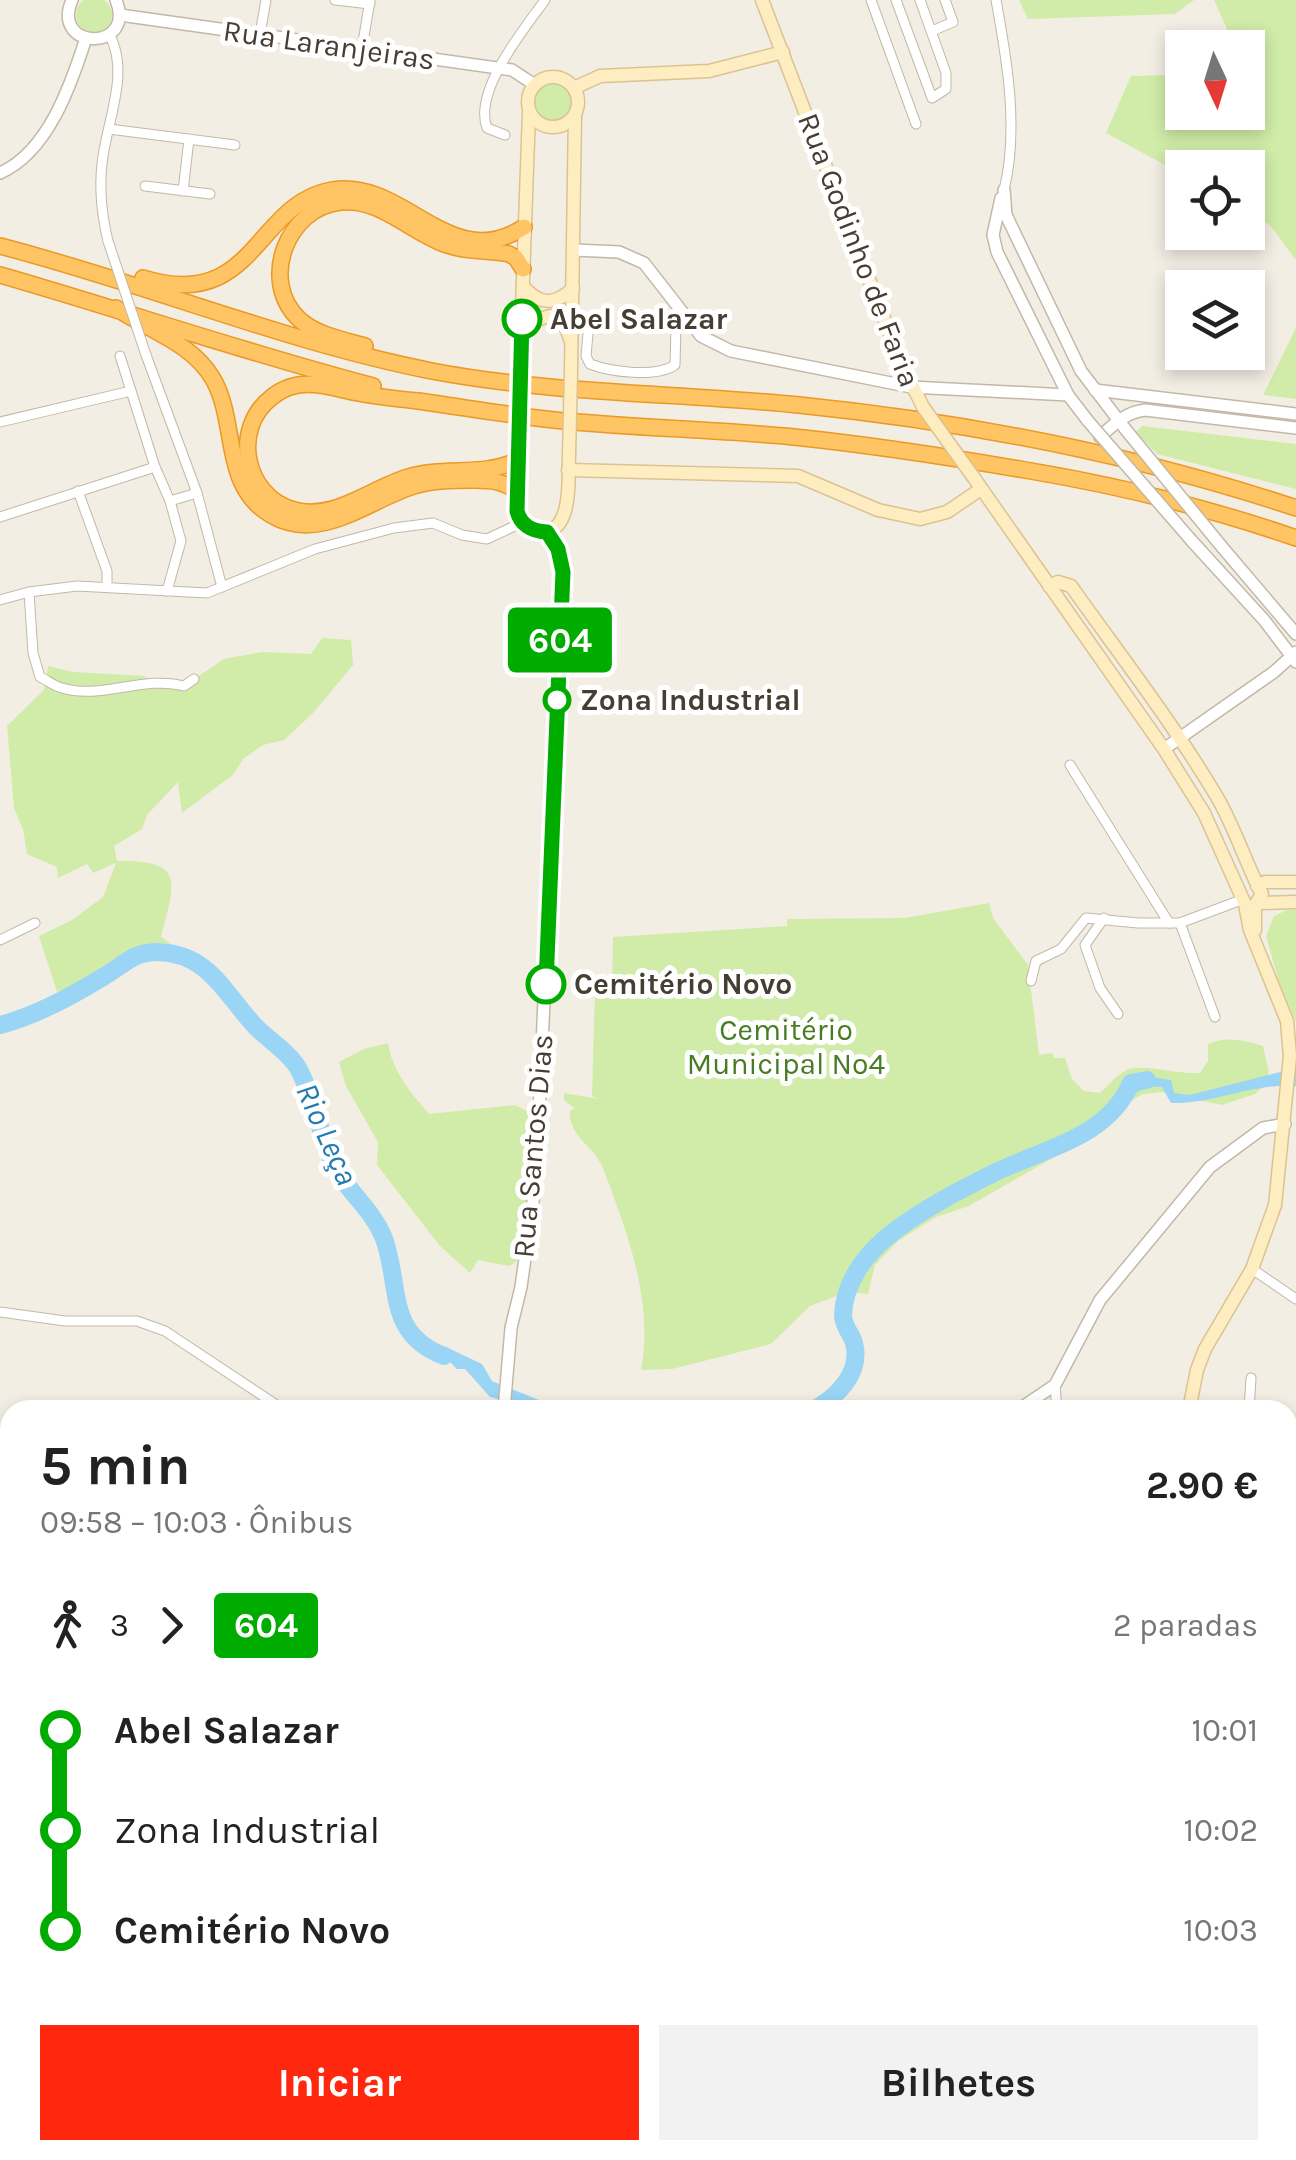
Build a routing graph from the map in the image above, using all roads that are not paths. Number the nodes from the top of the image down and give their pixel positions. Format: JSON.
{"nodes":[{"id":1,"x":72,"y":0,"type":"edge"},
{"id":2,"x":116,"y":0,"type":"edge"},
{"id":3,"x":266,"y":0,"type":"edge"},
{"id":4,"x":336,"y":0,"type":"edge"},
{"id":5,"x":545,"y":0,"type":"edge"},
{"id":6,"x":762,"y":0,"type":"edge"},
{"id":7,"x":871,"y":0,"type":"edge"},
{"id":8,"x":896,"y":0,"type":"edge"},
{"id":9,"x":920,"y":0,"type":"edge"},
{"id":10,"x":945,"y":0,"type":"edge"},
{"id":11,"x":996,"y":0,"type":"edge"},
{"id":12,"x":370,"y":2,"type":"edge"},
{"id":13,"x":120,"y":15,"type":"junction"},
{"id":14,"x":932,"y":31,"type":"junction"},
{"id":15,"x":109,"y":34,"type":"junction"},
{"id":16,"x":260,"y":34,"type":"junction"},
{"id":17,"x":86,"y":38,"type":"junction"},
{"id":18,"x":362,"y":48,"type":"junction"},
{"id":19,"x":782,"y":52,"type":"junction"},
{"id":20,"x":502,"y":68,"type":"junction"},
{"id":21,"x":534,"y":84,"type":"junction"},
{"id":22,"x":574,"y":88,"type":"junction"},
{"id":23,"x":529,"y":112,"type":"junction"},
{"id":24,"x":575,"y":114,"type":"junction"},
{"id":25,"x":916,"y":124,"type":"dead end"},
{"id":26,"x":109,"y":129,"type":"junction"},
{"id":27,"x":505,"y":135,"type":"dead end"},
{"id":28,"x":189,"y":139,"type":"junction"},
{"id":29,"x":235,"y":145,"type":"dead end"},
{"id":30,"x":0,"y":174,"type":"edge"},
{"id":31,"x":145,"y":186,"type":"dead end"},
{"id":32,"x":1004,"y":190,"type":"junction"},
{"id":33,"x":183,"y":191,"type":"junction"},
{"id":34,"x":210,"y":194,"type":"dead end"},
{"id":35,"x":524,"y":227,"type":"junction"},
{"id":36,"x":0,"y":246,"type":"edge"},
{"id":37,"x":574,"y":250,"type":"junction"},
{"id":38,"x":91,"y":270,"type":"junction"},
{"id":39,"x":0,"y":275,"type":"edge"},
{"id":40,"x":523,"y":277,"type":"junction"},
{"id":41,"x":573,"y":288,"type":"junction"},
{"id":42,"x":116,"y":308,"type":"junction"},
{"id":43,"x":684,"y":314,"type":"junction"},
{"id":44,"x":589,"y":322,"type":"dead end"},
{"id":45,"x":1064,"y":336,"type":"junction"},
{"id":46,"x":1044,"y":345,"type":"junction"},
{"id":47,"x":572,"y":346,"type":"junction"},
{"id":48,"x":520,"y":348,"type":"junction"},
{"id":49,"x":120,"y":356,"type":"dead end"},
{"id":50,"x":389,"y":361,"type":"junction"},
{"id":51,"x":911,"y":387,"type":"junction"},
{"id":52,"x":1095,"y":390,"type":"junction"},
{"id":53,"x":130,"y":392,"type":"junction"},
{"id":54,"x":1068,"y":395,"type":"junction"},
{"id":55,"x":439,"y":404,"type":"junction"},
{"id":56,"x":1296,"y":414,"type":"edge"},
{"id":57,"x":0,"y":422,"type":"edge"},
{"id":58,"x":1118,"y":425,"type":"junction"},
{"id":59,"x":1296,"y":428,"type":"edge"},
{"id":60,"x":1100,"y":437,"type":"junction"},
{"id":61,"x":518,"y":455,"type":"junction"},
{"id":62,"x":568,"y":463,"type":"junction"},
{"id":63,"x":155,"y":467,"type":"junction"},
{"id":64,"x":977,"y":483,"type":"junction"},
{"id":65,"x":78,"y":491,"type":"junction"},
{"id":66,"x":517,"y":491,"type":"junction"},
{"id":67,"x":197,"y":493,"type":"junction"},
{"id":68,"x":170,"y":501,"type":"junction"},
{"id":69,"x":1296,"y":508,"type":"edge"},
{"id":70,"x":0,"y":518,"type":"edge"},
{"id":71,"x":522,"y":523,"type":"junction"},
{"id":72,"x":547,"y":532,"type":"junction"},
{"id":73,"x":1296,"y":538,"type":"edge"},
{"id":74,"x":107,"y":585,"type":"junction"},
{"id":75,"x":1049,"y":586,"type":"junction"},
{"id":76,"x":222,"y":587,"type":"junction"},
{"id":77,"x":167,"y":591,"type":"junction"},
{"id":78,"x":29,"y":592,"type":"junction"},
{"id":79,"x":0,"y":600,"type":"edge"},
{"id":80,"x":1296,"y":634,"type":"edge"},
{"id":81,"x":1295,"y":656,"type":"edge"},
{"id":82,"x":194,"y":680,"type":"dead end"},
{"id":83,"x":1179,"y":738,"type":"junction"},
{"id":84,"x":1164,"y":749,"type":"junction"},
{"id":85,"x":1070,"y":765,"type":"dead end"},
{"id":86,"x":1296,"y":882,"type":"edge"},
{"id":87,"x":1256,"y":885,"type":"junction"},
{"id":88,"x":1248,"y":901,"type":"junction"},
{"id":89,"x":1296,"y":902,"type":"edge"},
{"id":90,"x":1104,"y":918,"type":"junction"},
{"id":91,"x":35,"y":922,"type":"dead end"},
{"id":92,"x":1175,"y":923,"type":"junction"},
{"id":93,"x":0,"y":940,"type":"edge"},
{"id":94,"x":1030,"y":981,"type":"dead end"},
{"id":95,"x":1118,"y":1014,"type":"dead end"},
{"id":96,"x":1214,"y":1017,"type":"dead end"},
{"id":97,"x":1285,"y":1124,"type":"junction"},
{"id":98,"x":1252,"y":1269,"type":"junction"},
{"id":99,"x":1296,"y":1299,"type":"edge"},
{"id":100,"x":0,"y":1312,"type":"edge"},
{"id":101,"x":1251,"y":1378,"type":"dead end"},
{"id":102,"x":1055,"y":1386,"type":"junction"},
{"id":103,"x":269,"y":1400,"type":"edge"},
{"id":104,"x":505,"y":1400,"type":"edge"},
{"id":105,"x":1033,"y":1400,"type":"edge"},
{"id":106,"x":1056,"y":1400,"type":"edge"},
{"id":107,"x":1191,"y":1400,"type":"edge"},
{"id":108,"x":1250,"y":1400,"type":"edge"}],
"edges":[{"from":1,"to":17,"type":"street"},
{"from":2,"to":13,"type":"street"},
{"from":3,"to":16,"type":"street"},
{"from":4,"to":12,"type":"street"},
{"from":5,"to":20,"type":"street"},
{"from":6,"to":19,"type":"main road","name":"Rua Godinho de Faria"},
{"from":7,"to":25,"type":"street"},
{"from":8,"to":14,"type":"street"},
{"from":9,"to":14,"type":"street"},
{"from":10,"to":14,"type":"street"},
{"from":11,"to":32,"type":"street"},
{"from":12,"to":18,"type":"street"},
{"from":13,"to":15,"type":"street"},
{"from":13,"to":16,"type":"street","name":"Rua Laranjeiras"},
{"from":15,"to":17,"type":"street"},
{"from":15,"to":26,"type":"street"},
{"from":16,"to":18,"type":"street","name":"Rua Laranjeiras"},
{"from":17,"to":30,"type":"street"},
{"from":18,"to":20,"type":"street","name":"Rua Laranjeiras"},
{"from":19,"to":22,"type":"main road"},
{"from":19,"to":51,"type":"main road","name":"Rua Godinho de Faria"},
{"from":20,"to":21,"type":"street","name":"Rua Laranjeiras"},
{"from":20,"to":27,"type":"street"},
{"from":21,"to":22,"type":"main road"},
{"from":21,"to":23,"type":"main road"},
{"from":22,"to":24,"type":"main road"},
{"from":23,"to":24,"type":"main road"},
{"from":23,"to":35,"type":"main road"},
{"from":24,"to":37,"type":"main road"},
{"from":26,"to":28,"type":"street"},
{"from":26,"to":67,"type":"street","bridge":true},
{"from":28,"to":29,"type":"street"},
{"from":28,"to":33,"type":"street"},
{"from":31,"to":33,"type":"street"},
{"from":32,"to":45,"type":"street"},
{"from":32,"to":46,"type":"street"},
{"from":33,"to":34,"type":"street"},
{"from":35,"to":38,"type":"highway"},
{"from":35,"to":40,"type":"main road"},
{"from":36,"to":38,"type":"highway"},
{"from":37,"to":41,"type":"main road"},
{"from":37,"to":43,"type":"street"},
{"from":38,"to":50,"type":"highway"},
{"from":39,"to":42,"type":"highway"},
{"from":40,"to":41,"type":"main road"},
{"from":40,"to":48,"type":"main road"},
{"from":40,"to":50,"type":"highway"},
{"from":41,"to":47,"type":"main road"},
{"from":42,"to":55,"type":"highway"},
{"from":42,"to":66,"type":"highway"},
{"from":43,"to":44,"type":"street"},
{"from":43,"to":51,"type":"street"},
{"from":45,"to":46,"type":"street"},
{"from":45,"to":52,"type":"street"},
{"from":46,"to":54,"type":"street"},
{"from":47,"to":48,"type":"main road"},
{"from":47,"to":62,"type":"main road","bridge":true},
{"from":48,"to":61,"type":"main road","bridge":true},
{"from":49,"to":53,"type":"street"},
{"from":50,"to":69,"type":"highway"},
{"from":51,"to":54,"type":"street"},
{"from":51,"to":64,"type":"main road","name":"Rua Godinho de Faria","bridge":true},
{"from":52,"to":56,"type":"street"},
{"from":52,"to":58,"type":"street"},
{"from":53,"to":57,"type":"street"},
{"from":53,"to":63,"type":"street"},
{"from":54,"to":60,"type":"street","bridge":true},
{"from":55,"to":61,"type":"highway"},
{"from":55,"to":73,"type":"highway"},
{"from":58,"to":59,"type":"street"},
{"from":58,"to":60,"type":"street","bridge":true},
{"from":58,"to":80,"type":"street","bridge":true},
{"from":60,"to":81,"type":"street","bridge":true},
{"from":61,"to":66,"type":"main road"},
{"from":62,"to":64,"type":"main road"},
{"from":62,"to":72,"type":"main road"},
{"from":63,"to":65,"type":"street"},
{"from":63,"to":68,"type":"street"},
{"from":64,"to":75,"type":"main road","name":"Rua Godinho de Faria"},
{"from":65,"to":70,"type":"street"},
{"from":65,"to":74,"type":"street"},
{"from":66,"to":71,"type":"main road"},
{"from":67,"to":68,"type":"street"},
{"from":67,"to":76,"type":"street"},
{"from":68,"to":77,"type":"street"},
{"from":71,"to":72,"type":"main road"},
{"from":71,"to":76,"type":"street"},
{"from":72,"to":104,"type":"street","name":"Rua Santos Dias"},
{"from":74,"to":77,"type":"street"},
{"from":74,"to":78,"type":"street"},
{"from":75,"to":83,"type":"main road","name":"Rua Godinho de Faria"},
{"from":75,"to":84,"type":"main road","name":"Rua Godinho de Faria"},
{"from":76,"to":77,"type":"street"},
{"from":78,"to":79,"type":"street"},
{"from":78,"to":82,"type":"street"},
{"from":81,"to":83,"type":"street"},
{"from":83,"to":84,"type":"street"},
{"from":83,"to":87,"type":"main road","name":"Rua Godinho de Faria"},
{"from":84,"to":88,"type":"main road","name":"Rua Godinho de Faria"},
{"from":85,"to":92,"type":"street"},
{"from":86,"to":87,"type":"main road"},
{"from":87,"to":88,"type":"main road","name":"Rua Godinho de Faria"},
{"from":88,"to":89,"type":"main road"},
{"from":88,"to":92,"type":"street"},
{"from":88,"to":97,"type":"main road","name":"Rua Godinho de Faria"},
{"from":90,"to":92,"type":"street"},
{"from":90,"to":94,"type":"street"},
{"from":90,"to":95,"type":"street"},
{"from":91,"to":93,"type":"street"},
{"from":92,"to":96,"type":"street"},
{"from":97,"to":98,"type":"main road","name":"Rua Godinho de Faria"},
{"from":97,"to":102,"type":"street"},
{"from":98,"to":99,"type":"street"},
{"from":98,"to":107,"type":"main road","name":"Rua Godinho de Faria"},
{"from":100,"to":103,"type":"street"},
{"from":101,"to":108,"type":"street"},
{"from":102,"to":105,"type":"street"},
{"from":102,"to":106,"type":"street"}]}
